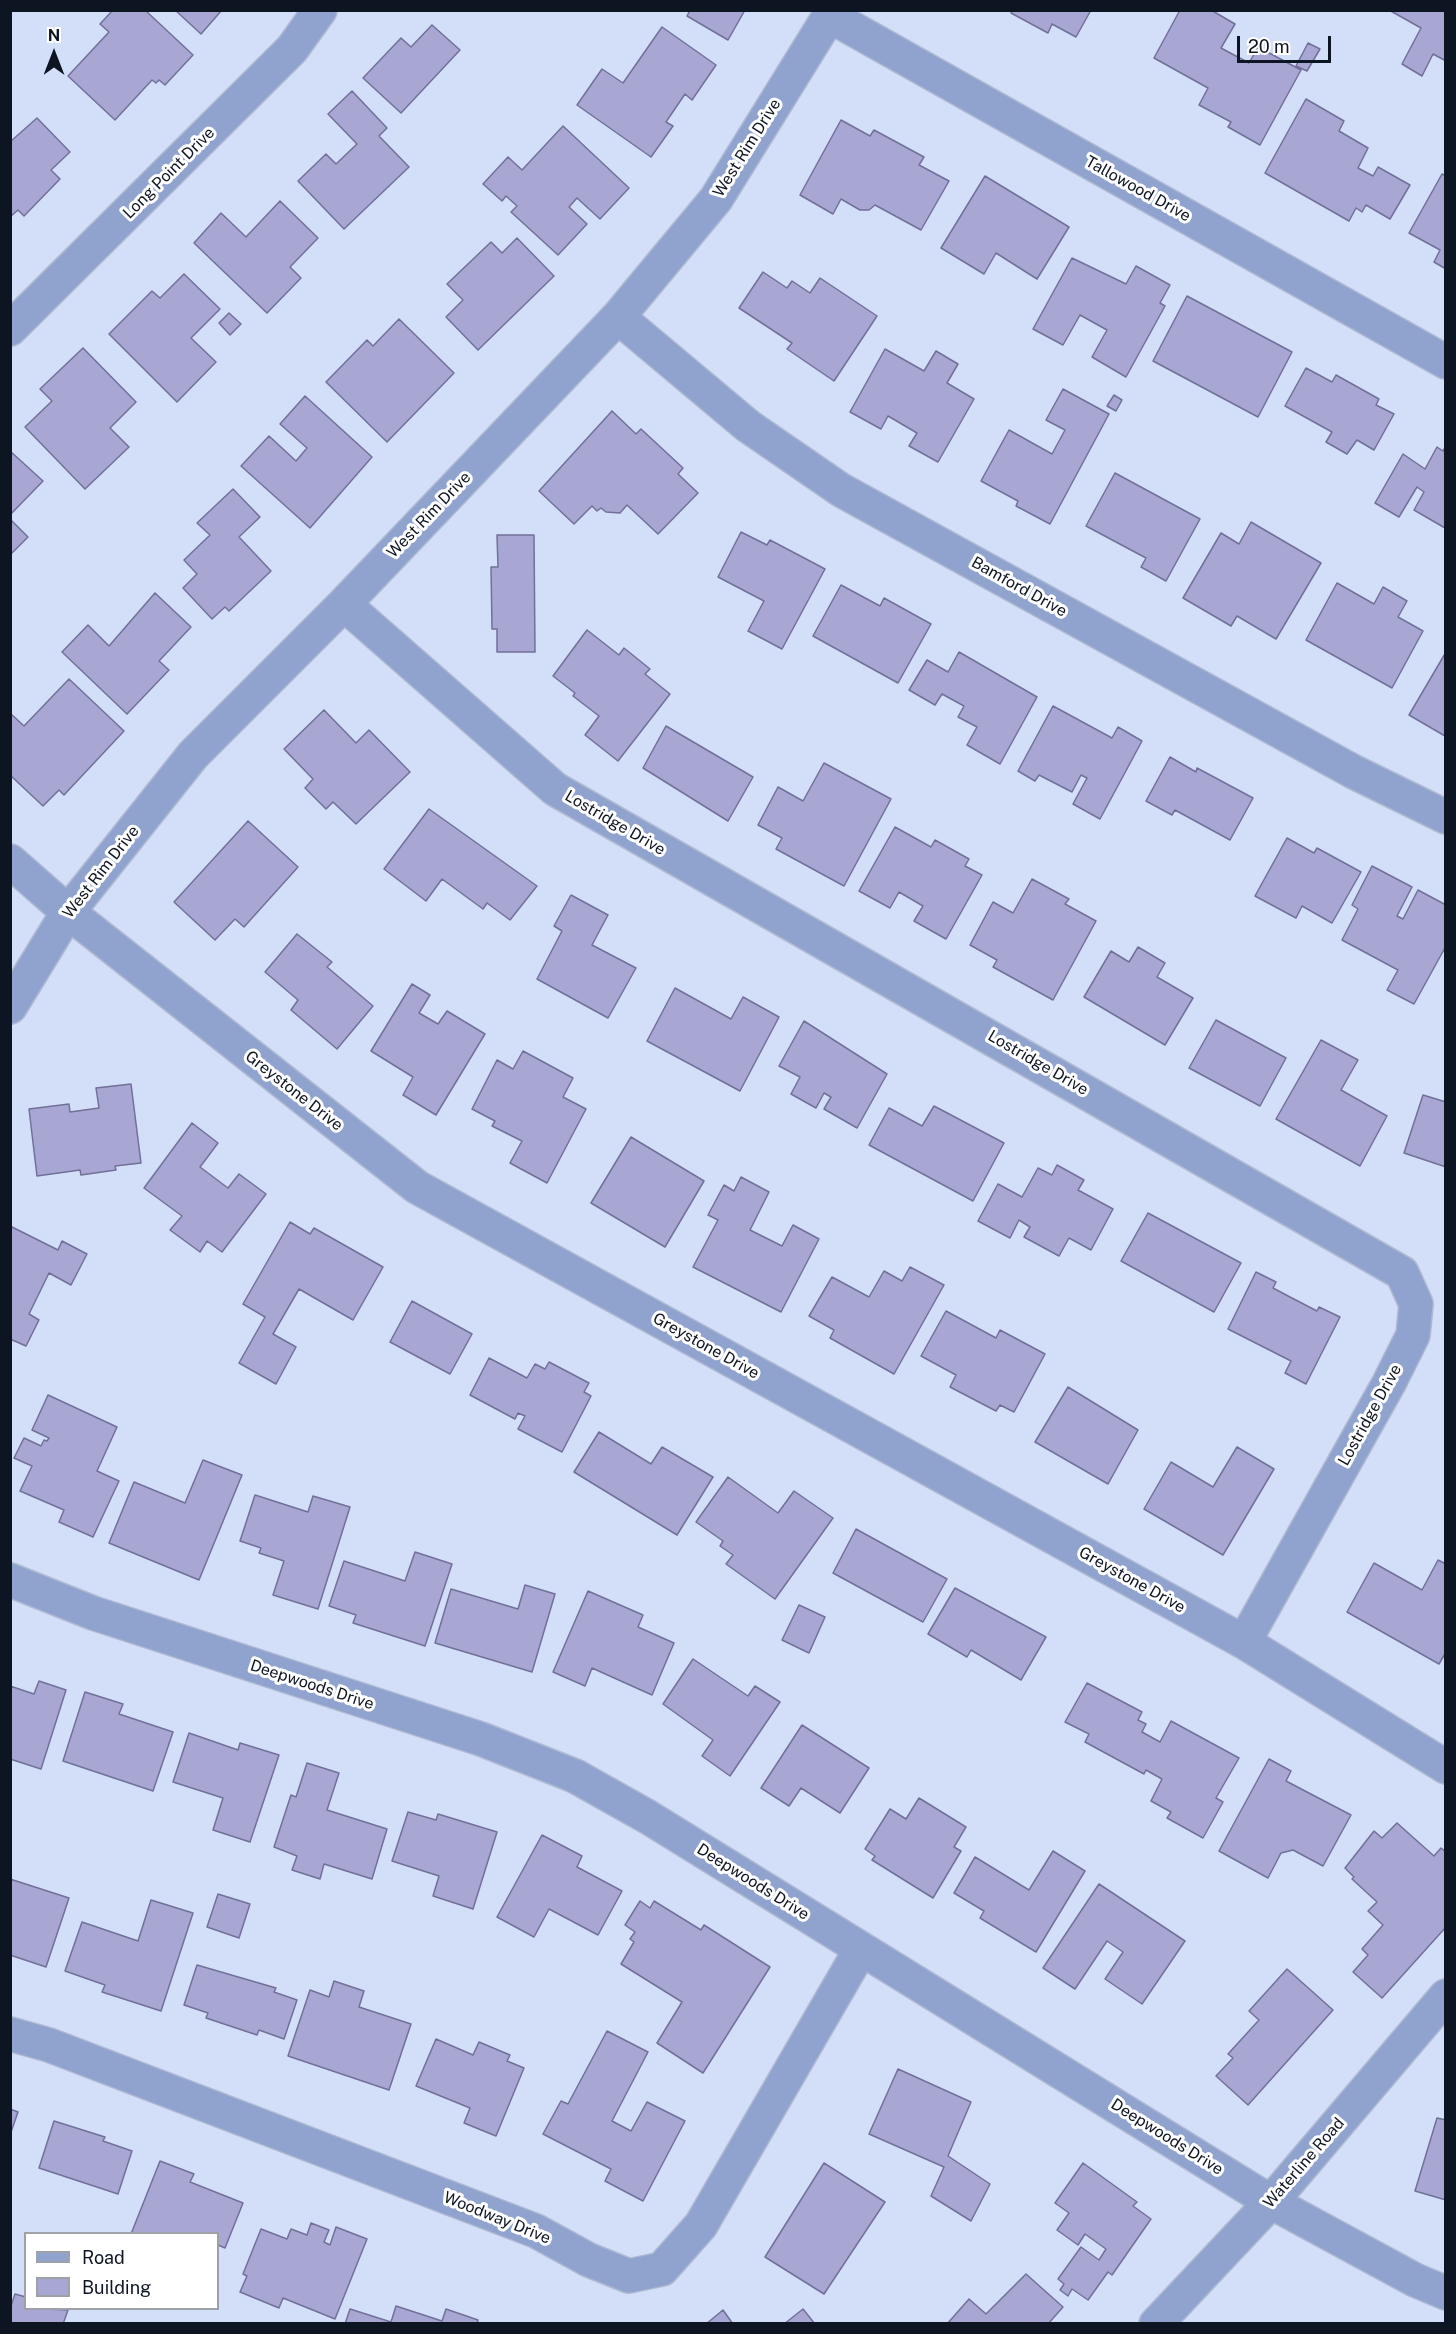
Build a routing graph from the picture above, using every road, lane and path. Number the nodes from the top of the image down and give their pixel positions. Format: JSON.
{"nodes":[{"id":1,"x":320,"y":10,"type":"edge"},
{"id":2,"x":832,"y":13,"type":"edge"},
{"id":3,"x":618,"y":317,"type":"junction"},
{"id":4,"x":10,"y":329,"type":"edge"},
{"id":5,"x":1446,"y":362,"type":"edge"},
{"id":6,"x":344,"y":604,"type":"junction"},
{"id":7,"x":1446,"y":817,"type":"edge"},
{"id":8,"x":10,"y":861,"type":"edge"},
{"id":9,"x":68,"y":912,"type":"junction"},
{"id":10,"x":10,"y":1007,"type":"edge"},
{"id":11,"x":10,"y":1580,"type":"edge"},
{"id":12,"x":1244,"y":1642,"type":"junction"},
{"id":13,"x":1446,"y":1767,"type":"edge"},
{"id":14,"x":861,"y":1949,"type":"junction"},
{"id":15,"x":1446,"y":1996,"type":"edge"},
{"id":16,"x":10,"y":2034,"type":"edge"},
{"id":17,"x":1271,"y":2202,"type":"junction"},
{"id":18,"x":1446,"y":2293,"type":"edge"},
{"id":19,"x":1156,"y":2324,"type":"edge"}],
"edges":[{"from":1,"to":4,"type":"street","name":"Long Point Drive"},
{"from":2,"to":3,"type":"street","name":"West Rim Drive"},
{"from":2,"to":5,"type":"street","name":"Tallowood Drive"},
{"from":3,"to":6,"type":"street","name":"West Rim Drive"},
{"from":3,"to":7,"type":"street","name":"Bamford Drive"},
{"from":6,"to":9,"type":"street","name":"West Rim Drive"},
{"from":6,"to":12,"type":"street","name":"Lostridge Drive"},
{"from":8,"to":9,"type":"street","name":"Greystone Drive"},
{"from":9,"to":10,"type":"street","name":"West Rim Drive"},
{"from":9,"to":12,"type":"street","name":"Greystone Drive"},
{"from":11,"to":14,"type":"street","name":"Deepwoods Drive"},
{"from":12,"to":13,"type":"street","name":"Greystone Drive"},
{"from":14,"to":16,"type":"street","name":"Woodway Drive"},
{"from":14,"to":17,"type":"street","name":"Deepwoods Drive"},
{"from":15,"to":17,"type":"street","name":"Waterline Road"},
{"from":17,"to":18,"type":"street","name":"Deepwoods Drive"},
{"from":17,"to":19,"type":"street","name":"Waterline Road"}]}
